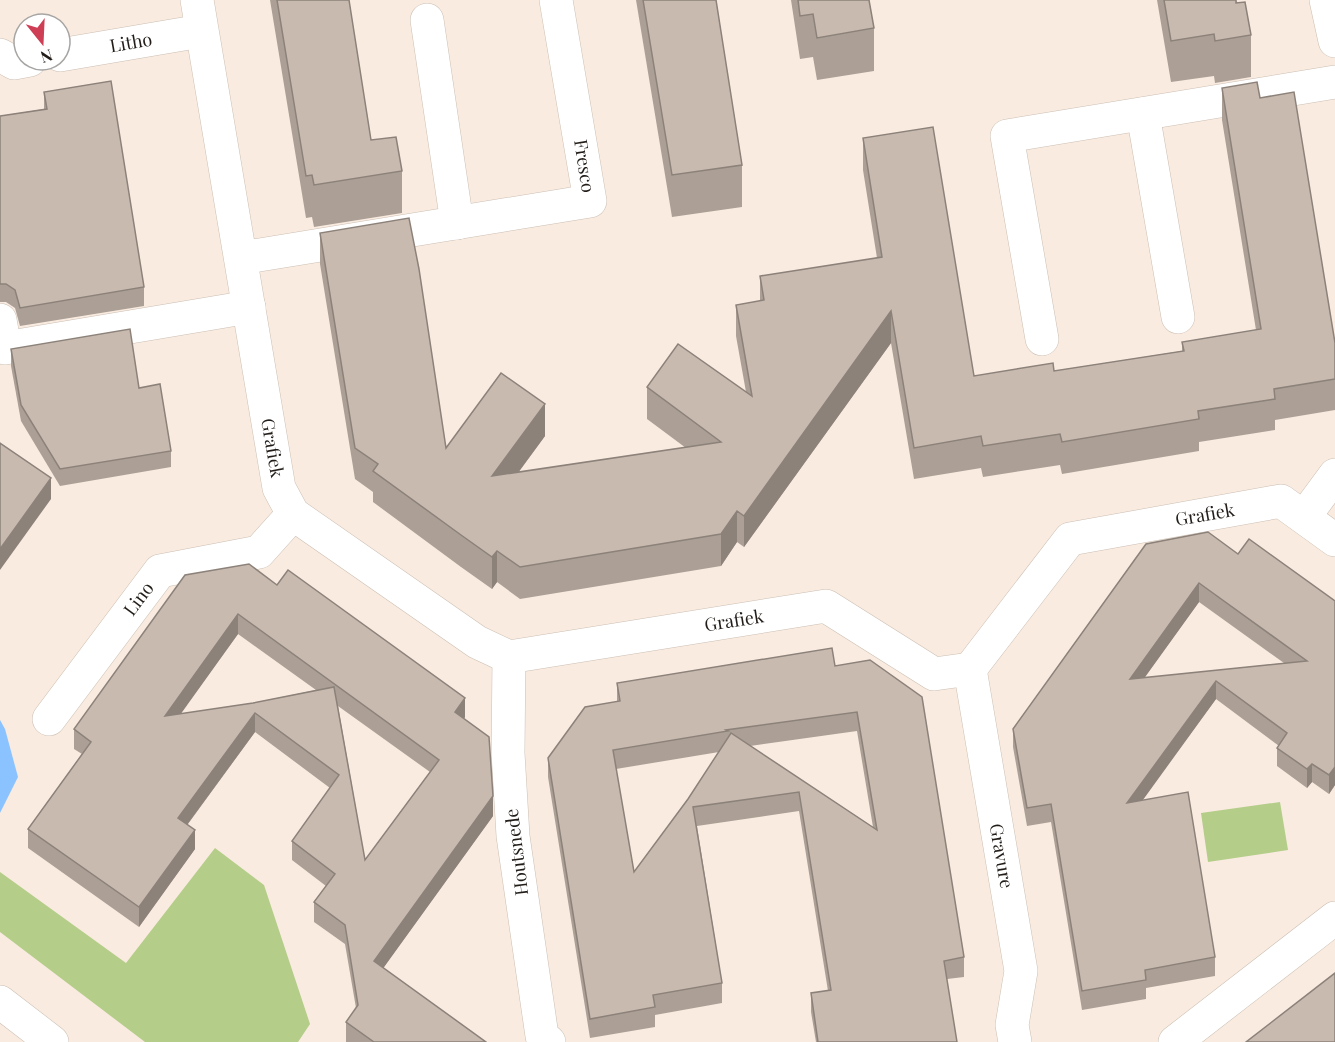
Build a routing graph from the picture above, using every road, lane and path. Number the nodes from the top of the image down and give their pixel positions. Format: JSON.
{"nodes":[{"id":1,"x":556,"y":0,"type":"edge"},
{"id":2,"x":1326,"y":0,"type":"edge"},
{"id":3,"x":199,"y":15,"type":"edge"},
{"id":4,"x":427,"y":20,"type":"dead end"},
{"id":5,"x":1335,"y":41,"type":"edge"},
{"id":6,"x":72,"y":52,"type":"edge"},
{"id":7,"x":1335,"y":82,"type":"edge"},
{"id":8,"x":1143,"y":114,"type":"junction"},
{"id":9,"x":457,"y":223,"type":"junction"},
{"id":10,"x":241,"y":258,"type":"junction"},
{"id":11,"x":249,"y":307,"type":"junction"},
{"id":12,"x":1178,"y":317,"type":"dead end"},
{"id":13,"x":0,"y":320,"type":"edge"},
{"id":14,"x":1042,"y":339,"type":"dead end"},
{"id":15,"x":1335,"y":475,"type":"edge"},
{"id":16,"x":292,"y":514,"type":"junction"},
{"id":17,"x":1304,"y":517,"type":"junction"},
{"id":18,"x":1335,"y":540,"type":"edge"},
{"id":19,"x":509,"y":657,"type":"junction"},
{"id":20,"x":970,"y":669,"type":"junction"},
{"id":21,"x":49,"y":719,"type":"dead end"},
{"id":22,"x":1335,"y":918,"type":"edge"},
{"id":23,"x":0,"y":1002,"type":"edge"},
{"id":24,"x":52,"y":1042,"type":"edge"},
{"id":25,"x":549,"y":1042,"type":"edge"},
{"id":26,"x":1015,"y":1042,"type":"edge"},
{"id":27,"x":1175,"y":1042,"type":"edge"}],
"edges":[{"from":1,"to":9,"type":"street","name":"Fresco"},
{"from":2,"to":5,"type":"street"},
{"from":3,"to":6,"type":"street","name":"Litho"},
{"from":3,"to":10,"type":"street","name":"Grafiek"},
{"from":4,"to":9,"type":"street"},
{"from":7,"to":8,"type":"street"},
{"from":8,"to":12,"type":"street"},
{"from":8,"to":14,"type":"street"},
{"from":9,"to":10,"type":"street","name":"Fresco"},
{"from":10,"to":11,"type":"street","name":"Grafiek"},
{"from":11,"to":13,"type":"street"},
{"from":11,"to":16,"type":"street","name":"Grafiek"},
{"from":15,"to":17,"type":"street"},
{"from":16,"to":19,"type":"street","name":"Grafiek"},
{"from":16,"to":21,"type":"street","name":"Lino"},
{"from":17,"to":18,"type":"street","name":"Grafiek"},
{"from":17,"to":20,"type":"street","name":"Grafiek"},
{"from":19,"to":20,"type":"street","name":"Grafiek"},
{"from":19,"to":25,"type":"street","name":"Houtsnede"},
{"from":20,"to":26,"type":"street","name":"Gravure"},
{"from":22,"to":27,"type":"street"},
{"from":23,"to":24,"type":"street"}]}
